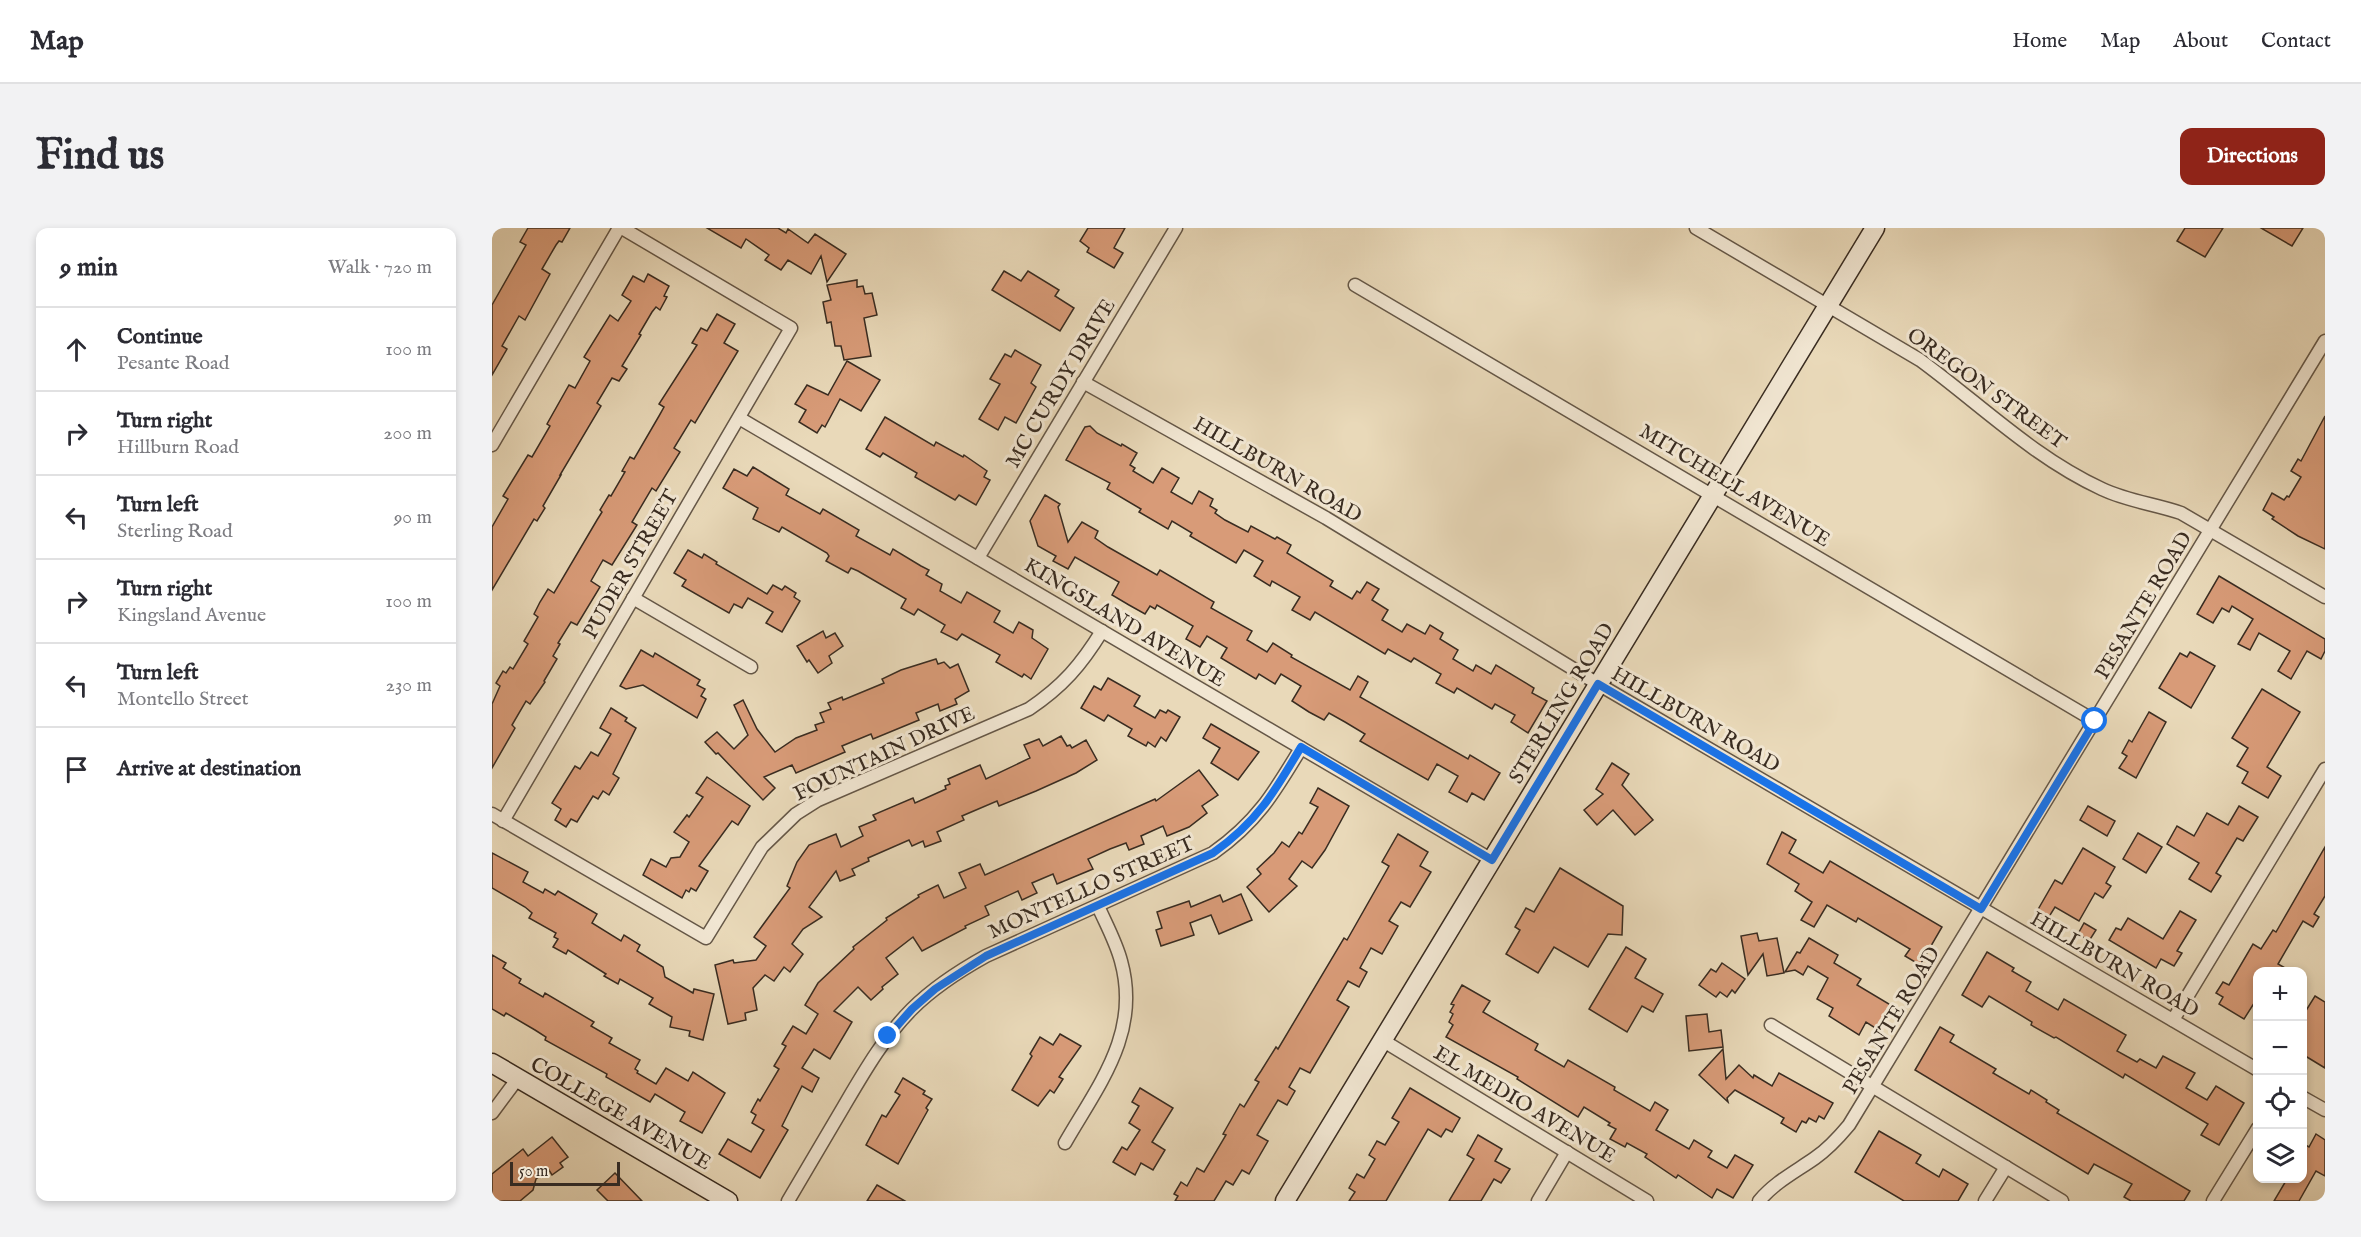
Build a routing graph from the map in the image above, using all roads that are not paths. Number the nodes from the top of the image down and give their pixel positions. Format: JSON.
{"nodes":[{"id":1,"x":620,"y":228,"type":"edge"},
{"id":2,"x":1696,"y":228,"type":"edge"},
{"id":3,"x":1875,"y":228,"type":"edge"},
{"id":4,"x":1173,"y":229,"type":"edge"},
{"id":5,"x":1355,"y":285,"type":"dead end"},
{"id":6,"x":1828,"y":305,"type":"junction"},
{"id":7,"x":2325,"y":341,"type":"edge"},
{"id":8,"x":1083,"y":382,"type":"junction"},
{"id":9,"x":739,"y":418,"type":"junction"},
{"id":10,"x":492,"y":445,"type":"edge"},
{"id":11,"x":1713,"y":495,"type":"junction"},
{"id":12,"x":2211,"y":530,"type":"junction"},
{"id":13,"x":978,"y":558,"type":"junction"},
{"id":14,"x":2325,"y":597,"type":"edge"},
{"id":15,"x":633,"y":598,"type":"junction"},
{"id":16,"x":1102,"y":631,"type":"junction"},
{"id":17,"x":751,"y":667,"type":"dead end"},
{"id":18,"x":1598,"y":684,"type":"junction"},
{"id":19,"x":2095,"y":721,"type":"junction"},
{"id":20,"x":1301,"y":747,"type":"junction"},
{"id":21,"x":2325,"y":769,"type":"edge"},
{"id":22,"x":497,"y":818,"type":"edge"},
{"id":23,"x":1492,"y":860,"type":"junction"},
{"id":24,"x":1098,"y":906,"type":"junction"},
{"id":25,"x":1981,"y":909,"type":"junction"},
{"id":26,"x":2172,"y":1020,"type":"junction"},
{"id":27,"x":1771,"y":1025,"type":"dead end"},
{"id":28,"x":1382,"y":1040,"type":"junction"},
{"id":29,"x":492,"y":1063,"type":"edge"},
{"id":30,"x":2253,"y":1067,"type":"edge"},
{"id":31,"x":518,"y":1078,"type":"junction"},
{"id":32,"x":1873,"y":1087,"type":"junction"},
{"id":33,"x":2307,"y":1099,"type":"edge"},
{"id":34,"x":2325,"y":1110,"type":"edge"},
{"id":35,"x":492,"y":1113,"type":"edge"},
{"id":36,"x":2257,"y":1129,"type":"edge"},
{"id":37,"x":1065,"y":1143,"type":"dead end"},
{"id":38,"x":1567,"y":1152,"type":"junction"},
{"id":39,"x":2006,"y":1167,"type":"junction"},
{"id":40,"x":728,"y":1201,"type":"edge"},
{"id":41,"x":788,"y":1201,"type":"edge"},
{"id":42,"x":1285,"y":1201,"type":"edge"},
{"id":43,"x":1538,"y":1201,"type":"edge"},
{"id":44,"x":1647,"y":1201,"type":"edge"},
{"id":45,"x":1759,"y":1201,"type":"edge"},
{"id":46,"x":1985,"y":1201,"type":"edge"},
{"id":47,"x":2062,"y":1201,"type":"edge"},
{"id":48,"x":2213,"y":1201,"type":"edge"}],
"edges":[{"from":1,"to":9,"type":"street","name":"PUDER STREET"},
{"from":1,"to":10,"type":"street"},
{"from":2,"to":6,"type":"street","name":"OREGON STREET"},
{"from":3,"to":6,"type":"street","name":"STERLING ROAD"},
{"from":4,"to":8,"type":"street","name":"MC CURDY DRIVE"},
{"from":5,"to":11,"type":"street","name":"MITCHELL AVENUE"},
{"from":6,"to":11,"type":"street","name":"STERLING ROAD"},
{"from":6,"to":12,"type":"street","name":"OREGON STREET"},
{"from":7,"to":12,"type":"street","name":"PESANTE ROAD"},
{"from":8,"to":13,"type":"street","name":"MC CURDY DRIVE"},
{"from":8,"to":18,"type":"street","name":"HILLBURN ROAD"},
{"from":9,"to":13,"type":"street","name":"KINGSLAND AVENUE"},
{"from":9,"to":15,"type":"street","name":"PUDER STREET"},
{"from":11,"to":18,"type":"street","name":"STERLING ROAD"},
{"from":11,"to":19,"type":"street","name":"MITCHELL AVENUE"},
{"from":12,"to":14,"type":"street","name":"OREGON STREET"},
{"from":12,"to":19,"type":"street","name":"PESANTE ROAD"},
{"from":13,"to":16,"type":"street","name":"KINGSLAND AVENUE"},
{"from":15,"to":17,"type":"street"},
{"from":15,"to":22,"type":"street","name":"PUDER STREET"},
{"from":16,"to":20,"type":"street","name":"KINGSLAND AVENUE"},
{"from":16,"to":22,"type":"street","name":"FOUNTAIN DRIVE"},
{"from":18,"to":23,"type":"street","name":"STERLING ROAD"},
{"from":18,"to":25,"type":"street","name":"HILLBURN ROAD"},
{"from":19,"to":25,"type":"street","name":"PESANTE ROAD"},
{"from":20,"to":23,"type":"street","name":"KINGSLAND AVENUE"},
{"from":20,"to":24,"type":"street","name":"MONTELLO STREET"},
{"from":21,"to":26,"type":"street"},
{"from":23,"to":28,"type":"street","name":"STERLING ROAD"},
{"from":24,"to":37,"type":"street"},
{"from":24,"to":41,"type":"street","name":"MONTELLO STREET"},
{"from":25,"to":26,"type":"street","name":"HILLBURN ROAD"},
{"from":25,"to":32,"type":"street","name":"PESANTE ROAD"},
{"from":26,"to":30,"type":"street","name":"HILLBURN ROAD"},
{"from":27,"to":32,"type":"street"},
{"from":28,"to":38,"type":"street","name":"EL MEDIO AVENUE"},
{"from":28,"to":42,"type":"street","name":"STERLING ROAD"},
{"from":29,"to":31,"type":"street","name":"COLLEGE AVENUE"},
{"from":31,"to":35,"type":"street"},
{"from":31,"to":40,"type":"street","name":"COLLEGE AVENUE"},
{"from":32,"to":39,"type":"street"},
{"from":32,"to":45,"type":"street","name":"PESANTE ROAD"},
{"from":33,"to":34,"type":"street"},
{"from":36,"to":48,"type":"street"},
{"from":38,"to":43,"type":"street"},
{"from":38,"to":44,"type":"street","name":"EL MEDIO AVENUE"},
{"from":39,"to":46,"type":"street"},
{"from":39,"to":47,"type":"street"}]}
